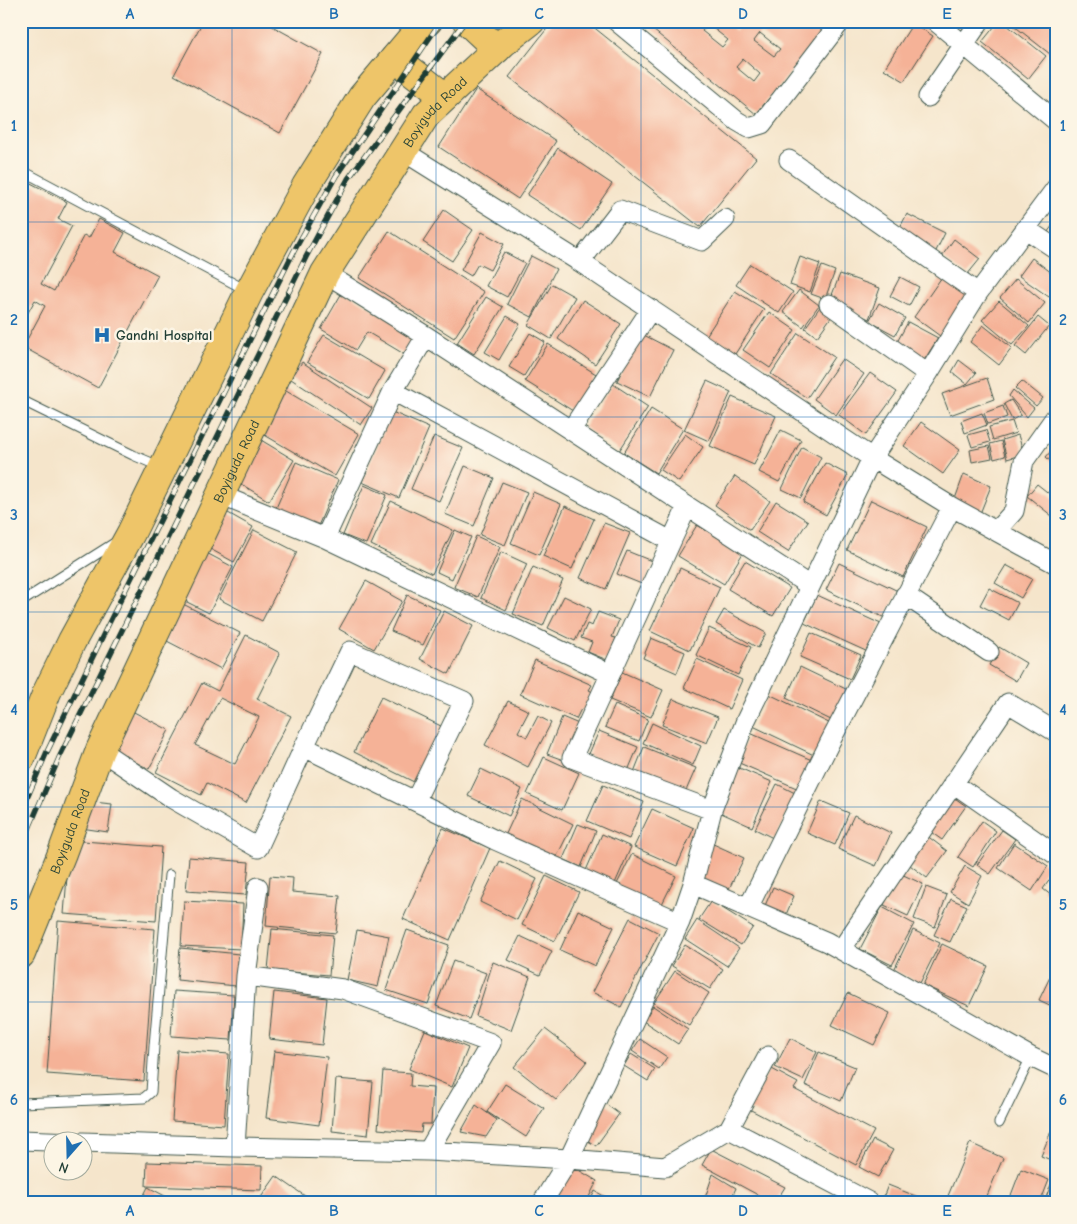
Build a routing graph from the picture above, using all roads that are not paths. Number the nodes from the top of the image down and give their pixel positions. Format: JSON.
{"nodes":[{"id":1,"x":428,"y":21,"type":"edge"},
{"id":2,"x":467,"y":21,"type":"edge"},
{"id":3,"x":531,"y":21,"type":"edge"},
{"id":4,"x":616,"y":21,"type":"edge"},
{"id":5,"x":841,"y":21,"type":"edge"},
{"id":6,"x":935,"y":21,"type":"edge"},
{"id":7,"x":980,"y":21,"type":"edge"},
{"id":8,"x":963,"y":45,"type":"junction"},
{"id":9,"x":497,"y":49,"type":"junction"},
{"id":10,"x":395,"y":58,"type":"junction"},
{"id":11,"x":445,"y":96,"type":"junction"},
{"id":12,"x":928,"y":97,"type":"dead end"},
{"id":13,"x":1056,"y":121,"type":"edge"},
{"id":14,"x":403,"y":151,"type":"junction"},
{"id":15,"x":789,"y":160,"type":"dead end"},
{"id":16,"x":21,"y":170,"type":"edge"},
{"id":17,"x":1056,"y":188,"type":"edge"},
{"id":18,"x":725,"y":219,"type":"dead end"},
{"id":19,"x":1026,"y":229,"type":"junction"},
{"id":20,"x":1056,"y":249,"type":"edge"},
{"id":21,"x":580,"y":262,"type":"junction"},
{"id":22,"x":325,"y":273,"type":"junction"},
{"id":23,"x":249,"y":292,"type":"junction"},
{"id":24,"x":978,"y":294,"type":"junction"},
{"id":25,"x":829,"y":304,"type":"dead end"},
{"id":26,"x":650,"y":309,"type":"junction"},
{"id":27,"x":426,"y":336,"type":"junction"},
{"id":28,"x":928,"y":374,"type":"junction"},
{"id":29,"x":393,"y":391,"type":"junction"},
{"id":30,"x":21,"y":400,"type":"edge"},
{"id":31,"x":1056,"y":416,"type":"edge"},
{"id":32,"x":571,"y":430,"type":"junction"},
{"id":33,"x":872,"y":458,"type":"junction"},
{"id":34,"x":162,"y":468,"type":"junction"},
{"id":35,"x":220,"y":495,"type":"junction"},
{"id":36,"x":686,"y":506,"type":"junction"},
{"id":37,"x":952,"y":507,"type":"junction"},
{"id":38,"x":996,"y":531,"type":"junction"},
{"id":39,"x":130,"y":533,"type":"junction"},
{"id":40,"x":325,"y":538,"type":"junction"},
{"id":41,"x":671,"y":541,"type":"junction"},
{"id":42,"x":1056,"y":564,"type":"edge"},
{"id":43,"x":810,"y":586,"type":"junction"},
{"id":44,"x":905,"y":595,"type":"junction"},
{"id":45,"x":21,"y":602,"type":"edge"},
{"id":46,"x":989,"y":652,"type":"dead end"},
{"id":47,"x":610,"y":674,"type":"junction"},
{"id":48,"x":1056,"y":732,"type":"edge"},
{"id":49,"x":304,"y":747,"type":"junction"},
{"id":50,"x":100,"y":750,"type":"junction"},
{"id":51,"x":21,"y":758,"type":"edge"},
{"id":52,"x":953,"y":783,"type":"junction"},
{"id":53,"x":415,"y":802,"type":"junction"},
{"id":54,"x":712,"y":810,"type":"junction"},
{"id":55,"x":1056,"y":855,"type":"edge"},
{"id":56,"x":169,"y":875,"type":"dead end"},
{"id":57,"x":693,"y":884,"type":"junction"},
{"id":58,"x":258,"y":887,"type":"dead end"},
{"id":59,"x":32,"y":899,"type":"edge"},
{"id":60,"x":748,"y":908,"type":"junction"},
{"id":61,"x":680,"y":922,"type":"junction"},
{"id":62,"x":842,"y":950,"type":"junction"},
{"id":63,"x":21,"y":954,"type":"edge"},
{"id":64,"x":246,"y":976,"type":"junction"},
{"id":65,"x":768,"y":1056,"type":"dead end"},
{"id":66,"x":1031,"y":1057,"type":"junction"},
{"id":67,"x":1055,"y":1067,"type":"edge"},
{"id":68,"x":21,"y":1103,"type":"edge"},
{"id":69,"x":1000,"y":1123,"type":"dead end"},
{"id":70,"x":728,"y":1129,"type":"junction"},
{"id":71,"x":21,"y":1140,"type":"edge"},
{"id":72,"x":42,"y":1141,"type":"edge"},
{"id":73,"x":92,"y":1142,"type":"edge"},
{"id":74,"x":235,"y":1147,"type":"junction"},
{"id":75,"x":428,"y":1151,"type":"junction"},
{"id":76,"x":569,"y":1159,"type":"junction"},
{"id":77,"x":870,"y":1202,"type":"edge"},
{"id":78,"x":542,"y":1203,"type":"edge"}],
"edges":[{"from":1,"to":10,"type":"main road"},
{"from":2,"to":9,"type":"main road"},
{"from":3,"to":9,"type":"main road","name":"Boyiguda Road"},
{"from":4,"to":5,"type":"street"},
{"from":6,"to":8,"type":"street"},
{"from":7,"to":8,"type":"street"},
{"from":8,"to":12,"type":"street"},
{"from":8,"to":13,"type":"street"},
{"from":9,"to":11,"type":"main road","name":"Boyiguda Road"},
{"from":10,"to":11,"type":"main road"},
{"from":10,"to":23,"type":"main road"},
{"from":11,"to":14,"type":"main road","name":"Boyiguda Road"},
{"from":14,"to":21,"type":"street"},
{"from":14,"to":22,"type":"main road","name":"Boyiguda Road"},
{"from":15,"to":24,"type":"street"},
{"from":16,"to":23,"type":"lane"},
{"from":17,"to":19,"type":"street"},
{"from":18,"to":21,"type":"street"},
{"from":19,"to":20,"type":"street"},
{"from":19,"to":24,"type":"street"},
{"from":21,"to":26,"type":"street"},
{"from":22,"to":27,"type":"street"},
{"from":22,"to":35,"type":"main road","name":"Boyiguda Road"},
{"from":23,"to":34,"type":"main road"},
{"from":24,"to":28,"type":"street"},
{"from":25,"to":28,"type":"street"},
{"from":26,"to":32,"type":"street"},
{"from":26,"to":33,"type":"street"},
{"from":27,"to":29,"type":"street"},
{"from":27,"to":32,"type":"street"},
{"from":28,"to":33,"type":"street"},
{"from":29,"to":40,"type":"street"},
{"from":29,"to":41,"type":"street"},
{"from":30,"to":34,"type":"lane"},
{"from":31,"to":38,"type":"street"},
{"from":32,"to":36,"type":"street"},
{"from":33,"to":37,"type":"street"},
{"from":33,"to":43,"type":"street"},
{"from":34,"to":39,"type":"main road"},
{"from":35,"to":40,"type":"street"},
{"from":35,"to":50,"type":"main road","name":"Boyiguda Road"},
{"from":36,"to":41,"type":"street"},
{"from":36,"to":43,"type":"street"},
{"from":37,"to":38,"type":"street"},
{"from":37,"to":44,"type":"street"},
{"from":38,"to":42,"type":"street"},
{"from":39,"to":45,"type":"lane"},
{"from":39,"to":51,"type":"main road"},
{"from":40,"to":47,"type":"street"},
{"from":41,"to":47,"type":"street"},
{"from":43,"to":54,"type":"street"},
{"from":44,"to":46,"type":"street"},
{"from":44,"to":60,"type":"street"},
{"from":47,"to":54,"type":"street"},
{"from":48,"to":52,"type":"street"},
{"from":49,"to":50,"type":"street"},
{"from":49,"to":53,"type":"street"},
{"from":49,"to":53,"type":"street"},
{"from":50,"to":59,"type":"main road","name":"Boyiguda Road"},
{"from":52,"to":55,"type":"street"},
{"from":52,"to":62,"type":"street"},
{"from":53,"to":61,"type":"street"},
{"from":54,"to":57,"type":"street"},
{"from":56,"to":68,"type":"lane"},
{"from":57,"to":60,"type":"street"},
{"from":57,"to":61,"type":"street"},
{"from":58,"to":64,"type":"street"},
{"from":59,"to":63,"type":"main road","name":"Boyiguda Road"},
{"from":60,"to":62,"type":"street"},
{"from":61,"to":76,"type":"street"},
{"from":62,"to":66,"type":"street"},
{"from":64,"to":74,"type":"street"},
{"from":64,"to":75,"type":"street"},
{"from":65,"to":70,"type":"street"},
{"from":66,"to":67,"type":"street"},
{"from":66,"to":69,"type":"lane"},
{"from":70,"to":76,"type":"street"},
{"from":70,"to":77,"type":"street"},
{"from":71,"to":72,"type":"street"},
{"from":73,"to":74,"type":"street"},
{"from":74,"to":75,"type":"street"},
{"from":75,"to":76,"type":"street"},
{"from":76,"to":78,"type":"street"}]}
